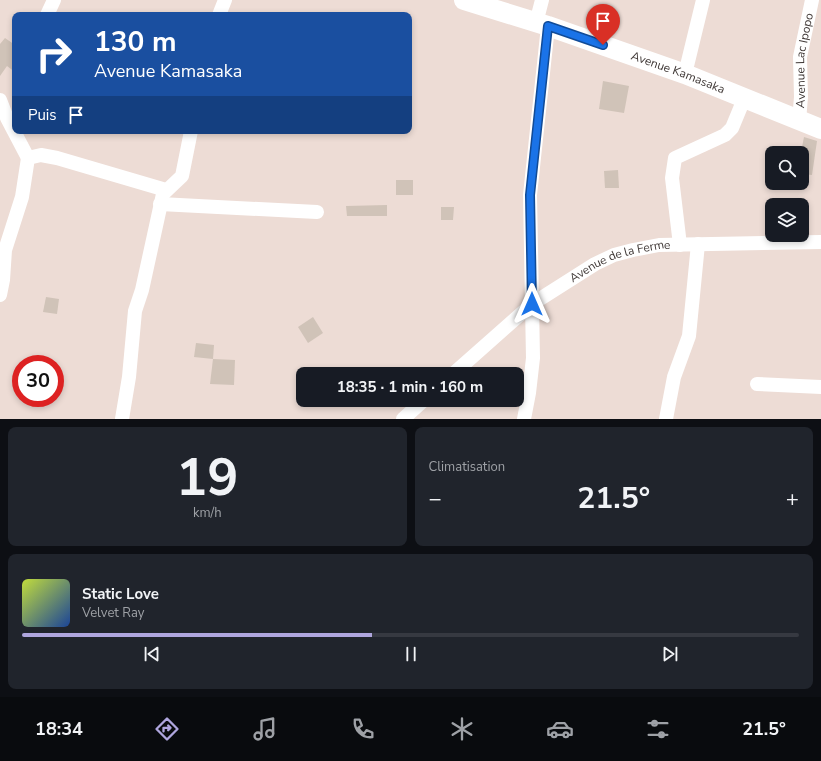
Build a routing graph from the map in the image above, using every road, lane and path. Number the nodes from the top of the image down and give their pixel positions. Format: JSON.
{"nodes":[{"id":1,"x":54,"y":0,"type":"edge"},
{"id":2,"x":225,"y":0,"type":"edge"},
{"id":3,"x":464,"y":0,"type":"edge"},
{"id":4,"x":542,"y":0,"type":"edge"},
{"id":5,"x":704,"y":0,"type":"edge"},
{"id":6,"x":812,"y":0,"type":"edge"},
{"id":7,"x":48,"y":12,"type":"edge"},
{"id":8,"x":220,"y":12,"type":"edge"},
{"id":9,"x":542,"y":24,"type":"junction"},
{"id":10,"x":686,"y":74,"type":"junction"},
{"id":11,"x":744,"y":98,"type":"junction"},
{"id":12,"x":0,"y":100,"type":"edge"},
{"id":13,"x":799,"y":121,"type":"junction"},
{"id":14,"x":12,"y":128,"type":"edge"},
{"id":15,"x":821,"y":129,"type":"edge"},
{"id":16,"x":15,"y":134,"type":"edge"},
{"id":17,"x":190,"y":134,"type":"edge"},
{"id":18,"x":28,"y":158,"type":"junction"},
{"id":19,"x":166,"y":190,"type":"junction"},
{"id":20,"x":160,"y":204,"type":"junction"},
{"id":21,"x":317,"y":212,"type":"dead end"},
{"id":22,"x":821,"y":242,"type":"edge"},
{"id":23,"x":680,"y":244,"type":"junction"},
{"id":24,"x":698,"y":244,"type":"junction"},
{"id":25,"x":0,"y":295,"type":"edge"},
{"id":26,"x":532,"y":304,"type":"junction"},
{"id":27,"x":461,"y":367,"type":"edge"},
{"id":28,"x":757,"y":384,"type":"dead end"},
{"id":29,"x":821,"y":387,"type":"edge"},
{"id":30,"x":416,"y":407,"type":"edge"},
{"id":31,"x":122,"y":419,"type":"edge"},
{"id":32,"x":403,"y":419,"type":"edge"},
{"id":33,"x":524,"y":419,"type":"edge"},
{"id":34,"x":666,"y":419,"type":"edge"}],
"edges":[{"from":1,"to":7,"type":"street"},
{"from":2,"to":8,"type":"street"},
{"from":3,"to":9,"type":"street","name":"Avenue Kamasaka"},
{"from":4,"to":9,"type":"street"},
{"from":5,"to":10,"type":"street"},
{"from":6,"to":13,"type":"street","name":"Avenue Lac Ipopo"},
{"from":9,"to":10,"type":"street","name":"Avenue Kamasaka"},
{"from":9,"to":26,"type":"street"},
{"from":10,"to":11,"type":"street","name":"Avenue Kamasaka"},
{"from":11,"to":13,"type":"street","name":"Avenue Kamasaka"},
{"from":11,"to":23,"type":"street"},
{"from":12,"to":14,"type":"street"},
{"from":13,"to":15,"type":"street","name":"Avenue Kamasaka"},
{"from":16,"to":18,"type":"street"},
{"from":17,"to":19,"type":"street"},
{"from":18,"to":19,"type":"street"},
{"from":18,"to":25,"type":"street"},
{"from":19,"to":20,"type":"street"},
{"from":20,"to":21,"type":"street"},
{"from":20,"to":31,"type":"street"},
{"from":22,"to":24,"type":"street","name":"Avenue de la Ferme"},
{"from":23,"to":24,"type":"street","name":"Avenue de la Ferme"},
{"from":23,"to":26,"type":"street","name":"Avenue de la Ferme"},
{"from":24,"to":34,"type":"street"},
{"from":26,"to":27,"type":"street","name":"Avenue de la Ferme"},
{"from":26,"to":33,"type":"street"},
{"from":28,"to":29,"type":"street"},
{"from":30,"to":32,"type":"street"}]}
